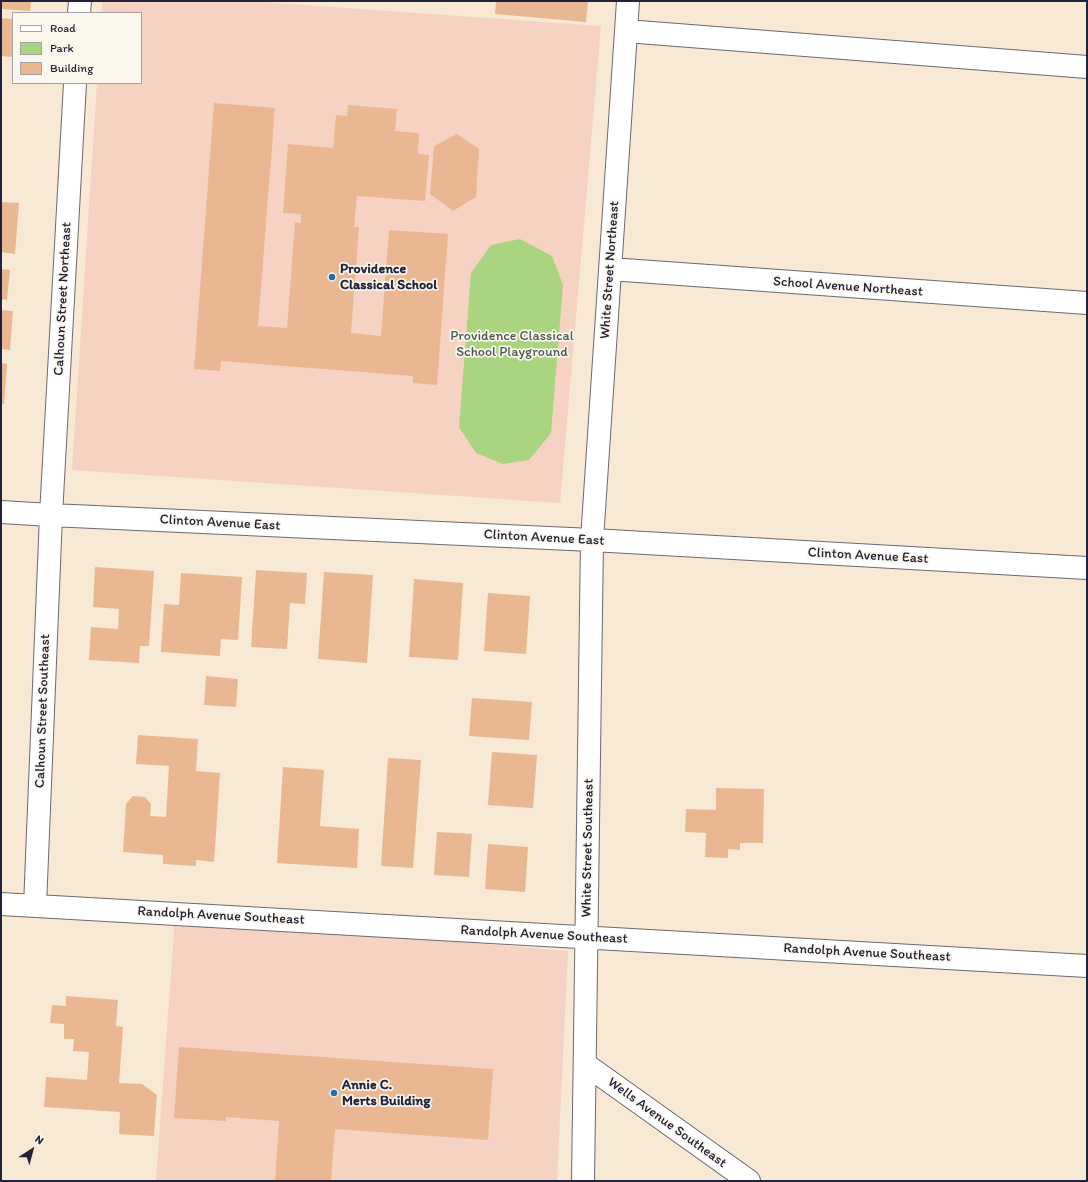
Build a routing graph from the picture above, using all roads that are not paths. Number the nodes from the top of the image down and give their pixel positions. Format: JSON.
{"nodes":[{"id":1,"x":80,"y":1,"type":"edge"},
{"id":2,"x":628,"y":1,"type":"edge"},
{"id":3,"x":79,"y":12,"type":"edge"},
{"id":4,"x":626,"y":31,"type":"junction"},
{"id":5,"x":1087,"y":67,"type":"edge"},
{"id":6,"x":75,"y":84,"type":"edge"},
{"id":7,"x":610,"y":269,"type":"junction"},
{"id":8,"x":1087,"y":304,"type":"edge"},
{"id":9,"x":1,"y":512,"type":"edge"},
{"id":10,"x":51,"y":516,"type":"junction"},
{"id":11,"x":592,"y":540,"type":"junction"},
{"id":12,"x":1087,"y":568,"type":"edge"},
{"id":13,"x":1,"y":904,"type":"edge"},
{"id":14,"x":35,"y":906,"type":"junction"},
{"id":15,"x":586,"y":937,"type":"junction"},
{"id":16,"x":1087,"y":966,"type":"edge"},
{"id":17,"x":585,"y":1064,"type":"junction"},
{"id":18,"x":583,"y":1181,"type":"edge"},
{"id":19,"x":749,"y":1181,"type":"edge"}],
"edges":[{"from":1,"to":3,"type":"street"},
{"from":2,"to":4,"type":"street","name":"White Street Northeast"},
{"from":4,"to":5,"type":"street"},
{"from":4,"to":7,"type":"street","name":"White Street Northeast"},
{"from":6,"to":10,"type":"street","name":"Calhoun Street Northeast"},
{"from":7,"to":8,"type":"street","name":"School Avenue Northeast"},
{"from":7,"to":11,"type":"street","name":"White Street Northeast"},
{"from":9,"to":10,"type":"street","name":"Clinton Avenue East"},
{"from":10,"to":11,"type":"street","name":"Clinton Avenue East"},
{"from":10,"to":14,"type":"street","name":"Calhoun Street Southeast"},
{"from":11,"to":12,"type":"street","name":"Clinton Avenue East"},
{"from":11,"to":15,"type":"street","name":"White Street Southeast"},
{"from":13,"to":14,"type":"street","name":"Randolph Avenue Southeast"},
{"from":14,"to":15,"type":"street","name":"Randolph Avenue Southeast"},
{"from":15,"to":16,"type":"street","name":"Randolph Avenue Southeast"},
{"from":15,"to":17,"type":"street","name":"White Street Southeast"},
{"from":17,"to":18,"type":"street","name":"White Street Southeast"},
{"from":17,"to":19,"type":"street","name":"Wells Avenue Southeast"}]}
